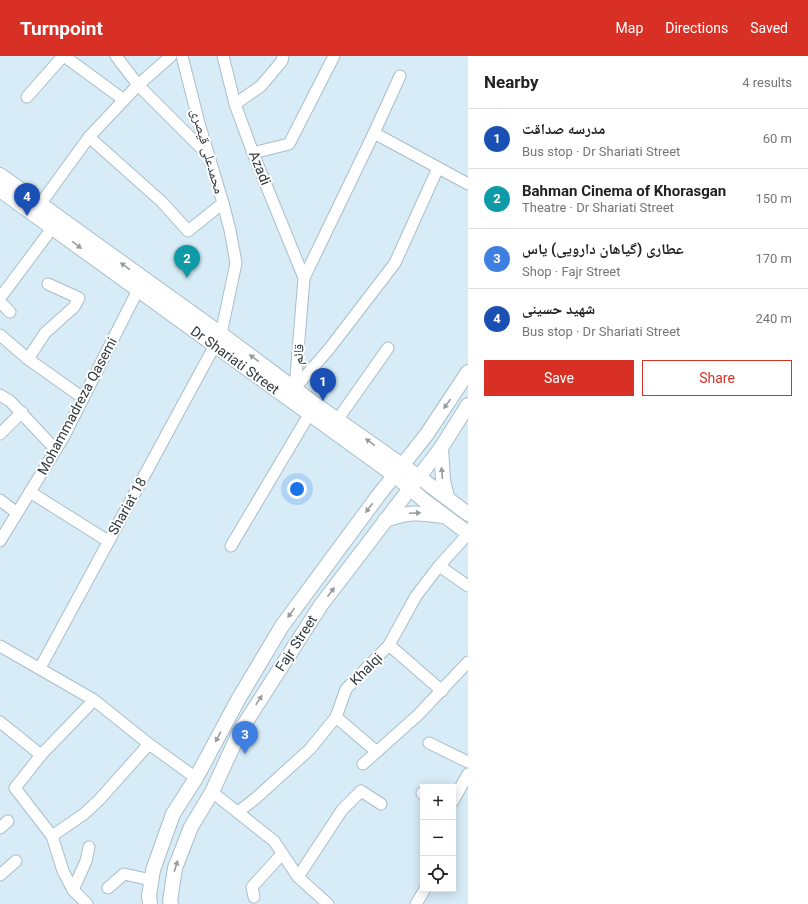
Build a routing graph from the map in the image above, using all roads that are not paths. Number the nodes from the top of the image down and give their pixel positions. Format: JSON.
{"nodes":[{"id":1,"x":63,"y":56,"type":"edge"},
{"id":2,"x":116,"y":56,"type":"edge"},
{"id":3,"x":171,"y":56,"type":"edge"},
{"id":4,"x":182,"y":56,"type":"edge"},
{"id":5,"x":222,"y":56,"type":"edge"},
{"id":6,"x":283,"y":56,"type":"edge"},
{"id":7,"x":334,"y":56,"type":"edge"},
{"id":8,"x":400,"y":76,"type":"dead end"},
{"id":9,"x":138,"y":85,"type":"junction"},
{"id":10,"x":27,"y":97,"type":"dead end"},
{"id":11,"x":124,"y":100,"type":"junction"},
{"id":12,"x":236,"y":104,"type":"junction"},
{"id":13,"x":374,"y":133,"type":"junction"},
{"id":14,"x":89,"y":137,"type":"junction"},
{"id":15,"x":253,"y":153,"type":"junction"},
{"id":16,"x":209,"y":156,"type":"junction"},
{"id":17,"x":438,"y":168,"type":"junction"},
{"id":18,"x":0,"y":175,"type":"edge"},
{"id":19,"x":468,"y":184,"type":"edge"},
{"id":20,"x":5,"y":192,"type":"edge"},
{"id":21,"x":223,"y":203,"type":"junction"},
{"id":22,"x":37,"y":209,"type":"junction"},
{"id":23,"x":56,"y":222,"type":"junction"},
{"id":24,"x":304,"y":278,"type":"junction"},
{"id":25,"x":48,"y":284,"type":"dead end"},
{"id":26,"x":141,"y":284,"type":"junction"},
{"id":27,"x":0,"y":298,"type":"edge"},
{"id":28,"x":0,"y":302,"type":"edge"},
{"id":29,"x":10,"y":312,"type":"dead end"},
{"id":30,"x":0,"y":335,"type":"edge"},
{"id":31,"x":218,"y":340,"type":"junction"},
{"id":32,"x":388,"y":348,"type":"dead end"},
{"id":33,"x":28,"y":359,"type":"junction"},
{"id":34,"x":468,"y":372,"type":"edge"},
{"id":35,"x":292,"y":393,"type":"junction"},
{"id":36,"x":0,"y":394,"type":"edge"},
{"id":37,"x":83,"y":398,"type":"junction"},
{"id":38,"x":468,"y":405,"type":"edge"},
{"id":39,"x":312,"y":408,"type":"junction"},
{"id":40,"x":22,"y":412,"type":"junction"},
{"id":41,"x":334,"y":424,"type":"junction"},
{"id":42,"x":0,"y":434,"type":"edge"},
{"id":43,"x":441,"y":448,"type":"junction"},
{"id":44,"x":56,"y":450,"type":"junction"},
{"id":45,"x":381,"y":465,"type":"junction"},
{"id":46,"x":398,"y":469,"type":"junction"},
{"id":47,"x":420,"y":476,"type":"junction"},
{"id":48,"x":385,"y":487,"type":"junction"},
{"id":49,"x":411,"y":488,"type":"junction"},
{"id":50,"x":30,"y":492,"type":"junction"},
{"id":51,"x":447,"y":497,"type":"junction"},
{"id":52,"x":0,"y":500,"type":"edge"},
{"id":53,"x":18,"y":513,"type":"junction"},
{"id":54,"x":468,"y":514,"type":"edge"},
{"id":55,"x":446,"y":517,"type":"junction"},
{"id":56,"x":385,"y":520,"type":"junction"},
{"id":57,"x":468,"y":533,"type":"edge"},
{"id":58,"x":1,"y":536,"type":"edge"},
{"id":59,"x":108,"y":541,"type":"junction"},
{"id":60,"x":231,"y":546,"type":"dead end"},
{"id":61,"x":440,"y":566,"type":"junction"},
{"id":62,"x":468,"y":586,"type":"edge"},
{"id":63,"x":389,"y":645,"type":"junction"},
{"id":64,"x":0,"y":646,"type":"edge"},
{"id":65,"x":468,"y":662,"type":"edge"},
{"id":66,"x":40,"y":668,"type":"junction"},
{"id":67,"x":442,"y":691,"type":"junction"},
{"id":68,"x":94,"y":700,"type":"junction"},
{"id":69,"x":336,"y":717,"type":"junction"},
{"id":70,"x":0,"y":722,"type":"edge"},
{"id":71,"x":429,"y":743,"type":"dead end"},
{"id":72,"x":149,"y":744,"type":"junction"},
{"id":73,"x":377,"y":752,"type":"junction"},
{"id":74,"x":40,"y":755,"type":"junction"},
{"id":75,"x":468,"y":762,"type":"edge"},
{"id":76,"x":363,"y":764,"type":"dead end"},
{"id":77,"x":468,"y":774,"type":"edge"},
{"id":78,"x":196,"y":778,"type":"junction"},
{"id":79,"x":212,"y":792,"type":"junction"},
{"id":80,"x":456,"y":796,"type":"edge"},
{"id":81,"x":381,"y":804,"type":"dead end"},
{"id":82,"x":238,"y":812,"type":"junction"},
{"id":83,"x":52,"y":836,"type":"junction"},
{"id":84,"x":89,"y":847,"type":"dead end"},
{"id":85,"x":282,"y":854,"type":"junction"},
{"id":86,"x":16,"y":861,"type":"dead end"},
{"id":87,"x":0,"y":875,"type":"edge"},
{"id":88,"x":298,"y":877,"type":"junction"},
{"id":89,"x":151,"y":880,"type":"junction"},
{"id":90,"x":108,"y":888,"type":"dead end"},
{"id":91,"x":73,"y":890,"type":"junction"},
{"id":92,"x":423,"y":892,"type":"edge"},
{"id":93,"x":254,"y":897,"type":"dead end"},
{"id":94,"x":87,"y":904,"type":"edge"},
{"id":95,"x":150,"y":904,"type":"edge"},
{"id":96,"x":170,"y":904,"type":"edge"},
{"id":97,"x":328,"y":904,"type":"edge"},
{"id":98,"x":416,"y":904,"type":"edge"}],
"edges":[{"from":1,"to":10,"type":"street"},
{"from":1,"to":11,"type":"street"},
{"from":2,"to":9,"type":"street"},
{"from":3,"to":9,"type":"street"},
{"from":4,"to":16,"type":"street","name":"محمدعلی قیصری"},
{"from":5,"to":12,"type":"street","name":"Azadi"},
{"from":6,"to":12,"type":"street"},
{"from":7,"to":15,"type":"street"},
{"from":8,"to":13,"type":"street","name":"قائم"},
{"from":9,"to":11,"type":"street"},
{"from":9,"to":16,"type":"street"},
{"from":11,"to":14,"type":"street"},
{"from":12,"to":15,"type":"street","name":"Azadi"},
{"from":13,"to":17,"type":"street"},
{"from":13,"to":24,"type":"street","name":"قائم"},
{"from":14,"to":21,"type":"street","name":"محمدعلی قیصری"},
{"from":14,"to":22,"type":"street"},
{"from":15,"to":24,"type":"street","name":"Azadi"},
{"from":16,"to":21,"type":"street","name":"محمدعلی قیصری"},
{"from":17,"to":19,"type":"street"},
{"from":17,"to":35,"type":"street","name":"قائم"},
{"from":18,"to":20,"type":"main road","name":"Dr Shariati Street"},
{"from":20,"to":22,"type":"main road","name":"Dr Shariati Street"},
{"from":21,"to":31,"type":"street","name":"Shariat 18"},
{"from":22,"to":23,"type":"main road","name":"Dr Shariati Street"},
{"from":23,"to":26,"type":"main road","name":"Dr Shariati Street"},
{"from":23,"to":27,"type":"street"},
{"from":24,"to":35,"type":"street","name":"قائم"},
{"from":25,"to":33,"type":"street"},
{"from":26,"to":31,"type":"main road","name":"Dr Shariati Street"},
{"from":26,"to":37,"type":"street","name":"Mohammadreza Qasemi"},
{"from":28,"to":29,"type":"street"},
{"from":30,"to":33,"type":"street"},
{"from":31,"to":35,"type":"main road","name":"Dr Shariati Street"},
{"from":31,"to":59,"type":"street","name":"Shariat 18"},
{"from":32,"to":41,"type":"street"},
{"from":33,"to":37,"type":"street"},
{"from":34,"to":46,"type":"main road","one_way":true},
{"from":35,"to":39,"type":"main road","name":"Dr Shariati Street"},
{"from":36,"to":40,"type":"street"},
{"from":37,"to":44,"type":"street","name":"Mohammadreza Qasemi"},
{"from":38,"to":43,"type":"main road","name":"Fajr Street"},
{"from":39,"to":41,"type":"main road","name":"Dr Shariati Street"},
{"from":39,"to":60,"type":"street"},
{"from":40,"to":42,"type":"street"},
{"from":40,"to":44,"type":"street"},
{"from":41,"to":45,"type":"main road","name":"Dr Shariati Street"},
{"from":46,"to":41,"type":"main road","name":"Dr Shariati Street","one_way":true},
{"from":43,"to":47,"type":"main road","name":"Fajr Street"},
{"from":51,"to":43,"type":"main road","one_way":true},
{"from":44,"to":50,"type":"street","name":"Mohammadreza Qasemi"},
{"from":45,"to":46,"type":"main road","name":"Dr Shariati Street"},
{"from":45,"to":48,"type":"main road"},
{"from":46,"to":47,"type":"main road","name":"Dr Shariati Street"},
{"from":46,"to":48,"type":"main road"},
{"from":46,"to":49,"type":"main road","name":"Dr Shariati Street"},
{"from":47,"to":49,"type":"main road","name":"Fajr Street"},
{"from":47,"to":51,"type":"main road","name":"Dr Shariati Street"},
{"from":48,"to":78,"type":"main road","one_way":true},
{"from":49,"to":55,"type":"main road","name":"Dr Shariati Street"},
{"from":49,"to":56,"type":"main road","name":"Fajr Street"},
{"from":50,"to":53,"type":"street","name":"Mohammadreza Qasemi"},
{"from":50,"to":59,"type":"street"},
{"from":51,"to":54,"type":"main road","name":"Dr Shariati Street"},
{"from":52,"to":53,"type":"street"},
{"from":53,"to":58,"type":"street","name":"Mohammadreza Qasemi"},
{"from":56,"to":55,"type":"main road","one_way":true},
{"from":55,"to":57,"type":"main road","name":"Dr Shariati Street"},
{"from":79,"to":56,"type":"main road","name":"Fajr Street","one_way":true},
{"from":57,"to":61,"type":"street","name":"Khalqi"},
{"from":59,"to":66,"type":"street","name":"Shariat 18"},
{"from":61,"to":62,"type":"street"},
{"from":61,"to":63,"type":"street","name":"Khalqi"},
{"from":63,"to":67,"type":"street"},
{"from":63,"to":69,"type":"street","name":"Khalqi"},
{"from":64,"to":66,"type":"street"},
{"from":65,"to":67,"type":"street"},
{"from":66,"to":68,"type":"street"},
{"from":67,"to":73,"type":"street"},
{"from":68,"to":72,"type":"street"},
{"from":68,"to":74,"type":"street"},
{"from":69,"to":73,"type":"street"},
{"from":69,"to":82,"type":"street","name":"Khalqi"},
{"from":70,"to":74,"type":"street"},
{"from":71,"to":75,"type":"street"},
{"from":72,"to":78,"type":"street"},
{"from":72,"to":83,"type":"street"},
{"from":73,"to":76,"type":"street"},
{"from":74,"to":83,"type":"street"},
{"from":77,"to":80,"type":"street"},
{"from":78,"to":79,"type":"main road"},
{"from":78,"to":89,"type":"main road"},
{"from":79,"to":82,"type":"street"},
{"from":96,"to":79,"type":"main road","name":"Fajr Street","one_way":true},
{"from":81,"to":88,"type":"street"},
{"from":82,"to":85,"type":"street"},
{"from":83,"to":91,"type":"street"},
{"from":84,"to":91,"type":"street"},
{"from":85,"to":88,"type":"street"},
{"from":85,"to":93,"type":"street"},
{"from":86,"to":87,"type":"street"},
{"from":88,"to":97,"type":"street"},
{"from":89,"to":90,"type":"street"},
{"from":89,"to":95,"type":"main road"},
{"from":91,"to":94,"type":"street"},
{"from":92,"to":98,"type":"street"}]}
